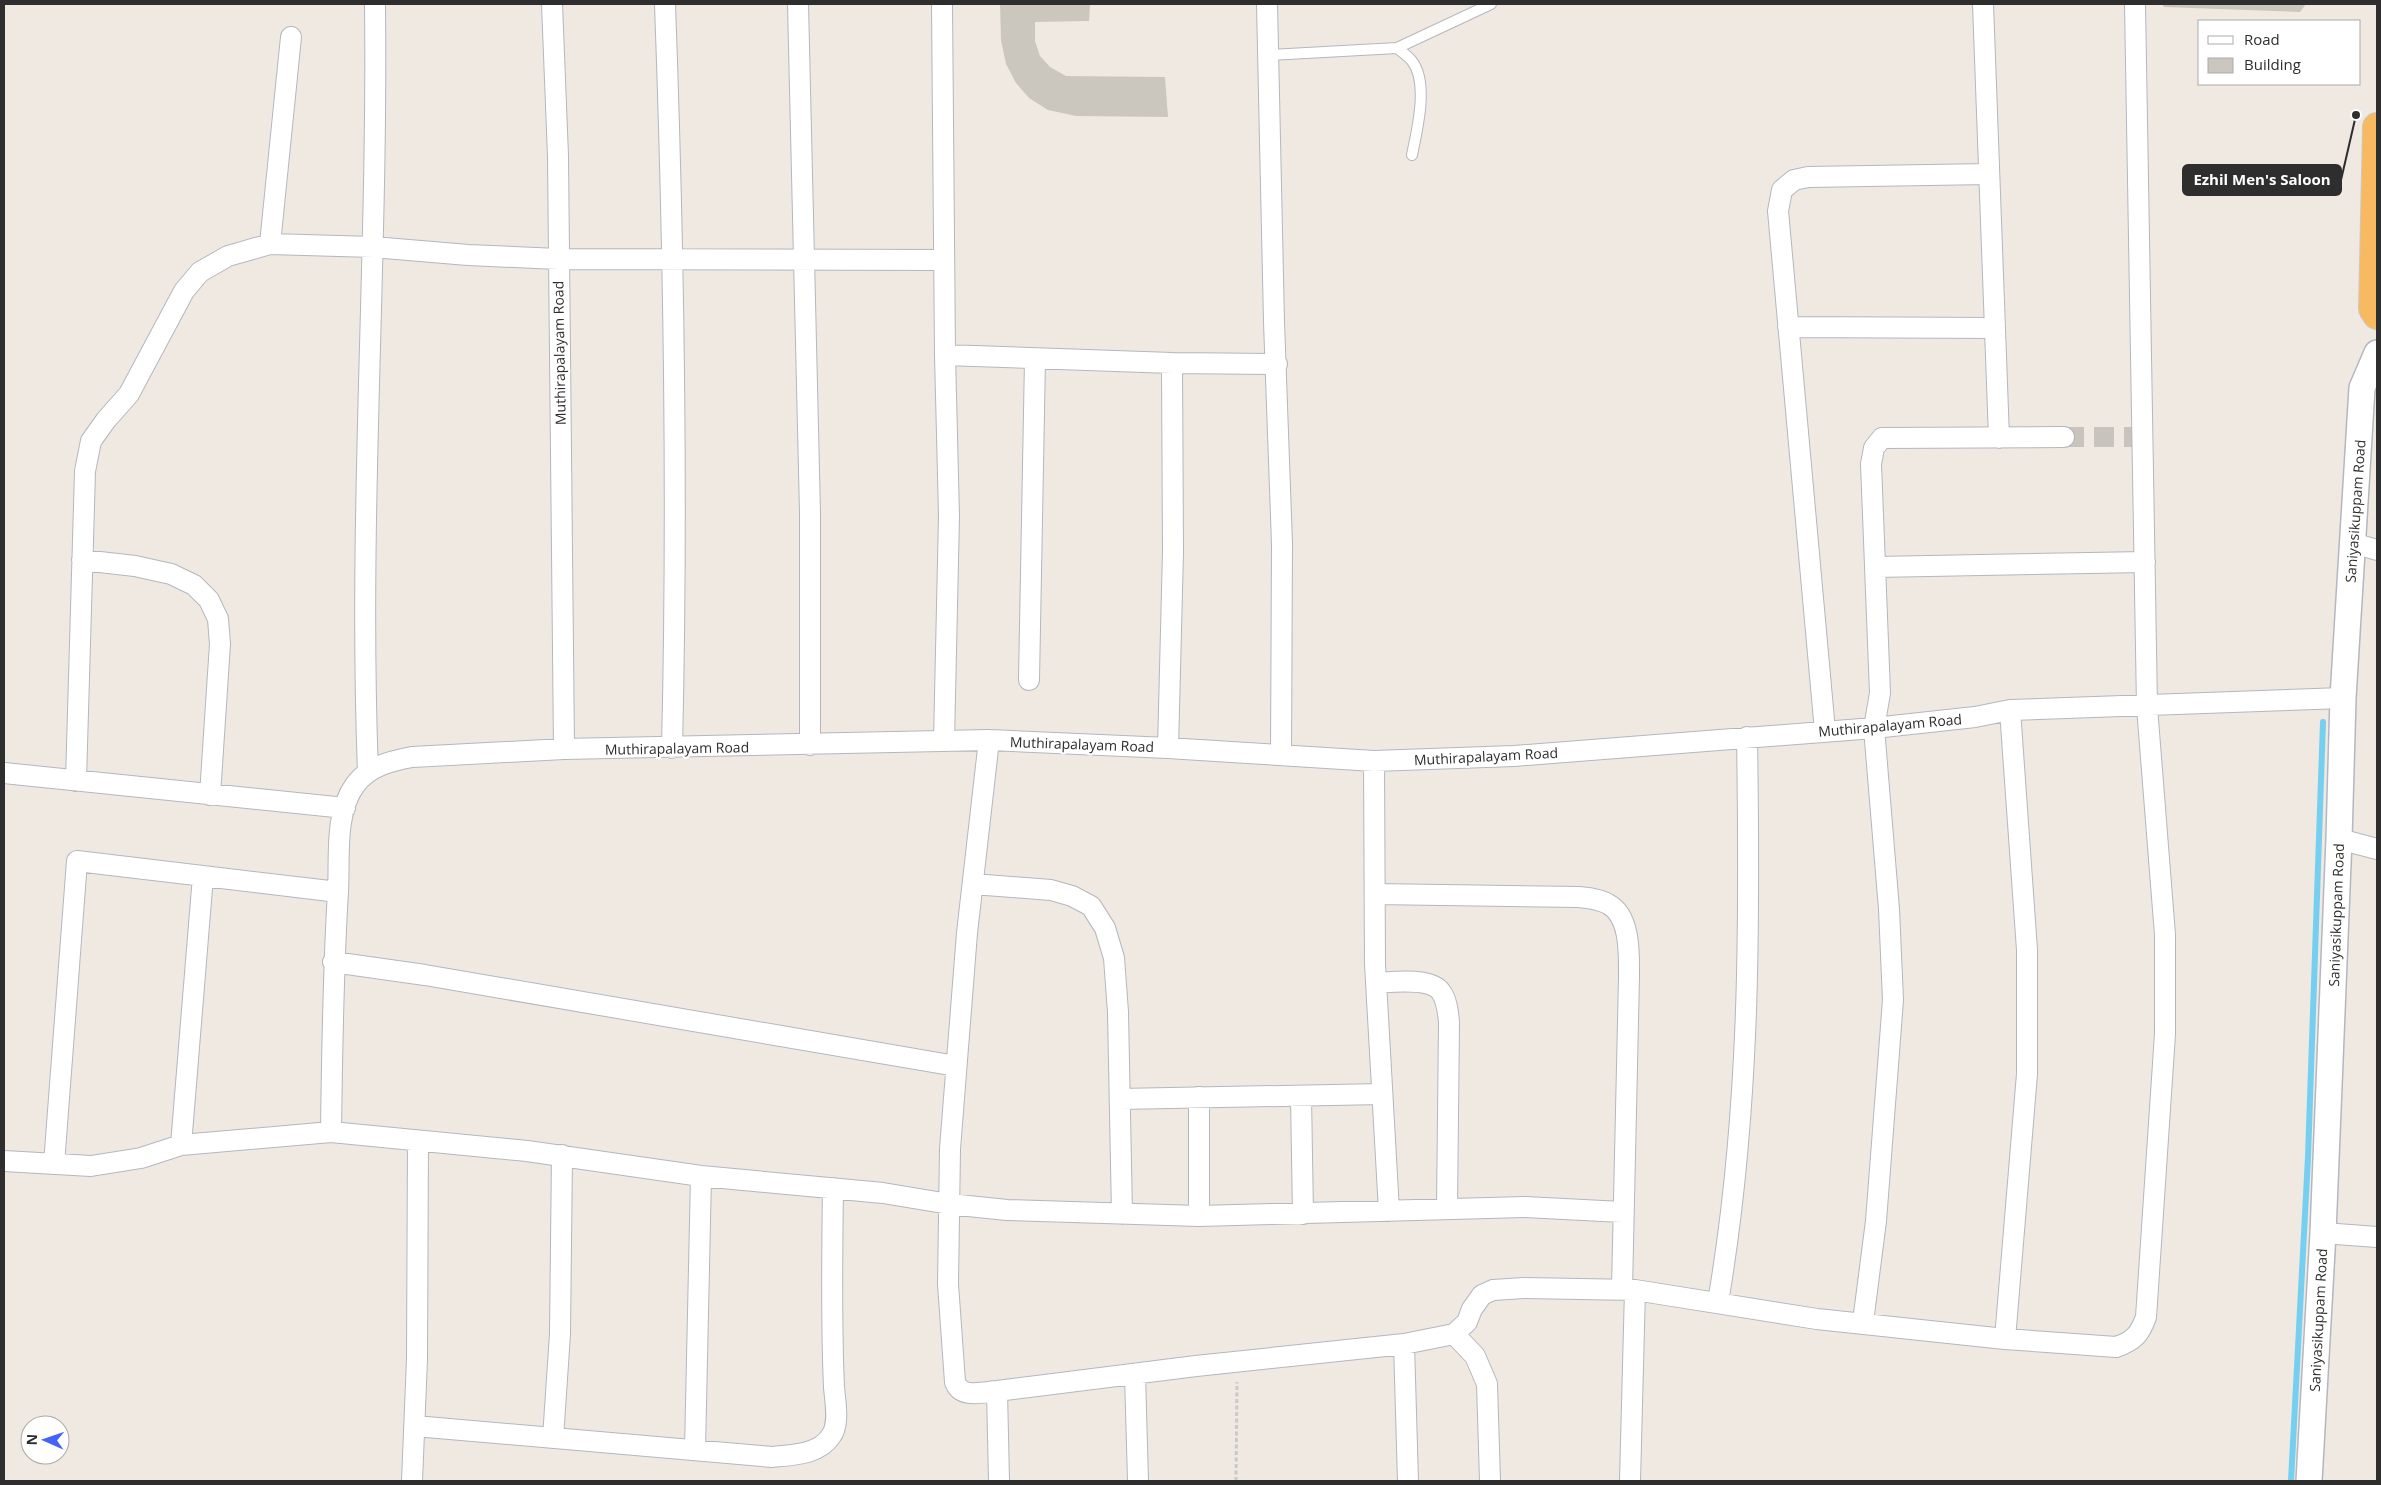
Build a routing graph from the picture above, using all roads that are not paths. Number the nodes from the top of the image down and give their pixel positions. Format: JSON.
{"nodes":[{"id":1,"x":375,"y":4,"type":"edge"},
{"id":2,"x":552,"y":4,"type":"edge"},
{"id":3,"x":665,"y":4,"type":"edge"},
{"id":4,"x":798,"y":4,"type":"edge"},
{"id":5,"x":942,"y":4,"type":"edge"},
{"id":6,"x":1267,"y":4,"type":"edge"},
{"id":7,"x":1491,"y":4,"type":"edge"},
{"id":8,"x":1982,"y":4,"type":"edge"},
{"id":9,"x":2135,"y":4,"type":"edge"},
{"id":10,"x":291,"y":37,"type":"dead end"},
{"id":11,"x":1397,"y":48,"type":"junction"},
{"id":12,"x":1268,"y":55,"type":"junction"},
{"id":13,"x":2377,"y":127,"type":"edge"},
{"id":14,"x":1412,"y":155,"type":"dead end"},
{"id":15,"x":1989,"y":174,"type":"junction"},
{"id":16,"x":270,"y":244,"type":"junction"},
{"id":17,"x":373,"y":247,"type":"junction"},
{"id":18,"x":673,"y":258,"type":"junction"},
{"id":19,"x":805,"y":258,"type":"junction"},
{"id":20,"x":558,"y":259,"type":"junction"},
{"id":21,"x":944,"y":260,"type":"junction"},
{"id":22,"x":2377,"y":315,"type":"edge"},
{"id":23,"x":1788,"y":327,"type":"junction"},
{"id":24,"x":1995,"y":328,"type":"junction"},
{"id":25,"x":2377,"y":353,"type":"edge"},
{"id":26,"x":945,"y":355,"type":"junction"},
{"id":27,"x":1035,"y":359,"type":"junction"},
{"id":28,"x":1172,"y":363,"type":"junction"},
{"id":29,"x":1277,"y":364,"type":"junction"},
{"id":30,"x":1999,"y":438,"type":"junction"},
{"id":31,"x":2064,"y":438,"type":"tunnel mouth"},
{"id":32,"x":2353,"y":542,"type":"junction"},
{"id":33,"x":2377,"y":550,"type":"edge"},
{"id":34,"x":82,"y":560,"type":"junction"},
{"id":35,"x":2145,"y":562,"type":"junction"},
{"id":36,"x":1876,"y":567,"type":"junction"},
{"id":37,"x":1029,"y":680,"type":"dead end"},
{"id":38,"x":2343,"y":698,"type":"junction"},
{"id":39,"x":2147,"y":707,"type":"junction"},
{"id":40,"x":2010,"y":710,"type":"junction"},
{"id":41,"x":1874,"y":728,"type":"junction"},
{"id":42,"x":1825,"y":732,"type":"junction"},
{"id":43,"x":1747,"y":738,"type":"junction"},
{"id":44,"x":989,"y":740,"type":"junction"},
{"id":45,"x":944,"y":741,"type":"junction"},
{"id":46,"x":810,"y":745,"type":"junction"},
{"id":47,"x":672,"y":748,"type":"junction"},
{"id":48,"x":1168,"y":748,"type":"junction"},
{"id":49,"x":564,"y":749,"type":"junction"},
{"id":50,"x":1281,"y":755,"type":"junction"},
{"id":51,"x":1374,"y":761,"type":"junction"},
{"id":52,"x":368,"y":772,"type":"junction"},
{"id":53,"x":4,"y":773,"type":"edge"},
{"id":54,"x":76,"y":781,"type":"junction"},
{"id":55,"x":210,"y":795,"type":"junction"},
{"id":56,"x":345,"y":808,"type":"junction"},
{"id":57,"x":2339,"y":840,"type":"junction"},
{"id":58,"x":2377,"y":849,"type":"edge"},
{"id":59,"x":203,"y":876,"type":"junction"},
{"id":60,"x":973,"y":884,"type":"junction"},
{"id":61,"x":338,"y":892,"type":"junction"},
{"id":62,"x":1375,"y":894,"type":"junction"},
{"id":63,"x":333,"y":962,"type":"junction"},
{"id":64,"x":1376,"y":982,"type":"junction"},
{"id":65,"x":956,"y":1066,"type":"junction"},
{"id":66,"x":1382,"y":1094,"type":"junction"},
{"id":67,"x":1301,"y":1096,"type":"junction"},
{"id":68,"x":1199,"y":1097,"type":"junction"},
{"id":69,"x":1120,"y":1099,"type":"junction"},
{"id":70,"x":331,"y":1132,"type":"junction"},
{"id":71,"x":418,"y":1142,"type":"junction"},
{"id":72,"x":181,"y":1145,"type":"junction"},
{"id":73,"x":562,"y":1155,"type":"junction"},
{"id":74,"x":4,"y":1161,"type":"edge"},
{"id":75,"x":54,"y":1164,"type":"junction"},
{"id":76,"x":701,"y":1176,"type":"junction"},
{"id":77,"x":833,"y":1188,"type":"junction"},
{"id":78,"x":949,"y":1204,"type":"junction"},
{"id":79,"x":1446,"y":1209,"type":"junction"},
{"id":80,"x":1388,"y":1211,"type":"junction"},
{"id":81,"x":1622,"y":1212,"type":"junction"},
{"id":82,"x":1122,"y":1214,"type":"junction"},
{"id":83,"x":1303,"y":1214,"type":"junction"},
{"id":84,"x":1199,"y":1216,"type":"junction"},
{"id":85,"x":2323,"y":1234,"type":"junction"},
{"id":86,"x":2377,"y":1237,"type":"edge"},
{"id":87,"x":1628,"y":1289,"type":"junction"},
{"id":88,"x":1718,"y":1302,"type":"junction"},
{"id":89,"x":1863,"y":1322,"type":"junction"},
{"id":90,"x":1454,"y":1334,"type":"junction"},
{"id":91,"x":2004,"y":1339,"type":"junction"},
{"id":92,"x":1404,"y":1344,"type":"junction"},
{"id":93,"x":1135,"y":1374,"type":"junction"},
{"id":94,"x":997,"y":1391,"type":"junction"},
{"id":95,"x":415,"y":1426,"type":"junction"},
{"id":96,"x":553,"y":1438,"type":"junction"},
{"id":97,"x":695,"y":1450,"type":"junction"},
{"id":98,"x":412,"y":1481,"type":"edge"},
{"id":99,"x":999,"y":1481,"type":"edge"},
{"id":100,"x":1138,"y":1481,"type":"edge"},
{"id":101,"x":1408,"y":1481,"type":"edge"},
{"id":102,"x":1490,"y":1481,"type":"edge"},
{"id":103,"x":1630,"y":1481,"type":"edge"},
{"id":104,"x":2309,"y":1481,"type":"edge"}],
"edges":[{"from":1,"to":17,"type":"street"},
{"from":2,"to":20,"type":"street","name":"Muthirapalayam Road"},
{"from":3,"to":18,"type":"street"},
{"from":4,"to":19,"type":"street"},
{"from":5,"to":21,"type":"street"},
{"from":6,"to":12,"type":"street"},
{"from":7,"to":11,"type":"lane"},
{"from":8,"to":15,"type":"street"},
{"from":9,"to":35,"type":"street"},
{"from":10,"to":16,"type":"street"},
{"from":11,"to":12,"type":"lane"},
{"from":11,"to":14,"type":"lane"},
{"from":12,"to":29,"type":"street"},
{"from":13,"to":22,"type":"highway"},
{"from":15,"to":23,"type":"street"},
{"from":15,"to":24,"type":"street"},
{"from":16,"to":17,"type":"street"},
{"from":16,"to":34,"type":"street"},
{"from":17,"to":20,"type":"street"},
{"from":17,"to":52,"type":"street"},
{"from":18,"to":19,"type":"street"},
{"from":18,"to":20,"type":"street"},
{"from":18,"to":47,"type":"street"},
{"from":19,"to":21,"type":"street"},
{"from":19,"to":46,"type":"street"},
{"from":20,"to":49,"type":"street","name":"Muthirapalayam Road"},
{"from":21,"to":26,"type":"street"},
{"from":23,"to":24,"type":"street"},
{"from":23,"to":42,"type":"street"},
{"from":24,"to":30,"type":"street"},
{"from":25,"to":32,"type":"street","name":"Saniyasikuppam Road"},
{"from":26,"to":27,"type":"street"},
{"from":26,"to":45,"type":"street"},
{"from":27,"to":28,"type":"street"},
{"from":27,"to":37,"type":"street"},
{"from":28,"to":29,"type":"street"},
{"from":28,"to":48,"type":"street"},
{"from":29,"to":50,"type":"street"},
{"from":30,"to":31,"type":"street"},
{"from":30,"to":36,"type":"street"},
{"from":32,"to":33,"type":"street"},
{"from":32,"to":38,"type":"street","name":"Saniyasikuppam Road"},
{"from":34,"to":54,"type":"street"},
{"from":34,"to":55,"type":"street"},
{"from":35,"to":36,"type":"street"},
{"from":35,"to":39,"type":"street"},
{"from":36,"to":41,"type":"street"},
{"from":38,"to":39,"type":"street","name":"Muthirapalayam Road"},
{"from":38,"to":57,"type":"street","name":"Saniyasikuppam Road"},
{"from":39,"to":40,"type":"street","name":"Muthirapalayam Road"},
{"from":39,"to":91,"type":"street"},
{"from":40,"to":41,"type":"street","name":"Muthirapalayam Road"},
{"from":40,"to":91,"type":"street"},
{"from":41,"to":42,"type":"street","name":"Muthirapalayam Road"},
{"from":41,"to":89,"type":"street"},
{"from":42,"to":43,"type":"street","name":"Muthirapalayam Road"},
{"from":43,"to":51,"type":"street","name":"Muthirapalayam Road"},
{"from":43,"to":88,"type":"street"},
{"from":44,"to":45,"type":"street","name":"Muthirapalayam Road"},
{"from":44,"to":48,"type":"street","name":"Muthirapalayam Road"},
{"from":44,"to":60,"type":"street"},
{"from":45,"to":46,"type":"street","name":"Muthirapalayam Road"},
{"from":46,"to":47,"type":"street","name":"Muthirapalayam Road"},
{"from":47,"to":49,"type":"street","name":"Muthirapalayam Road"},
{"from":48,"to":50,"type":"street","name":"Muthirapalayam Road"},
{"from":49,"to":52,"type":"street"},
{"from":50,"to":51,"type":"street","name":"Muthirapalayam Road"},
{"from":51,"to":62,"type":"street"},
{"from":52,"to":56,"type":"street"},
{"from":53,"to":54,"type":"street"},
{"from":54,"to":55,"type":"street"},
{"from":55,"to":56,"type":"street"},
{"from":56,"to":61,"type":"street"},
{"from":57,"to":58,"type":"street"},
{"from":57,"to":85,"type":"street","name":"Saniyasikuppam Road"},
{"from":59,"to":61,"type":"street"},
{"from":59,"to":72,"type":"street"},
{"from":59,"to":75,"type":"street"},
{"from":60,"to":65,"type":"street"},
{"from":60,"to":69,"type":"street"},
{"from":61,"to":63,"type":"street"},
{"from":62,"to":64,"type":"street"},
{"from":62,"to":81,"type":"street"},
{"from":63,"to":65,"type":"street"},
{"from":63,"to":70,"type":"street"},
{"from":64,"to":66,"type":"street"},
{"from":64,"to":79,"type":"street"},
{"from":65,"to":78,"type":"street"},
{"from":66,"to":67,"type":"street"},
{"from":66,"to":80,"type":"street"},
{"from":67,"to":68,"type":"street"},
{"from":67,"to":83,"type":"street"},
{"from":68,"to":69,"type":"street"},
{"from":68,"to":84,"type":"street"},
{"from":69,"to":82,"type":"street"},
{"from":70,"to":71,"type":"street"},
{"from":70,"to":72,"type":"street"},
{"from":71,"to":73,"type":"street"},
{"from":71,"to":95,"type":"street"},
{"from":72,"to":75,"type":"street"},
{"from":73,"to":76,"type":"street"},
{"from":73,"to":96,"type":"street"},
{"from":74,"to":75,"type":"street"},
{"from":76,"to":77,"type":"street"},
{"from":76,"to":97,"type":"street"},
{"from":77,"to":78,"type":"street"},
{"from":77,"to":97,"type":"street"},
{"from":78,"to":82,"type":"street"},
{"from":78,"to":94,"type":"street"},
{"from":79,"to":80,"type":"street"},
{"from":79,"to":81,"type":"street"},
{"from":80,"to":83,"type":"street"},
{"from":81,"to":87,"type":"street"},
{"from":82,"to":84,"type":"street"},
{"from":83,"to":84,"type":"street"},
{"from":85,"to":86,"type":"street"},
{"from":85,"to":104,"type":"street","name":"Saniyasikuppam Road"},
{"from":87,"to":88,"type":"street"},
{"from":87,"to":90,"type":"street"},
{"from":87,"to":103,"type":"street"},
{"from":88,"to":89,"type":"street"},
{"from":89,"to":91,"type":"street"},
{"from":90,"to":92,"type":"street"},
{"from":90,"to":102,"type":"street"},
{"from":92,"to":93,"type":"street"},
{"from":92,"to":101,"type":"street"},
{"from":93,"to":94,"type":"street"},
{"from":93,"to":100,"type":"street"},
{"from":94,"to":99,"type":"street"},
{"from":95,"to":96,"type":"street"},
{"from":95,"to":98,"type":"street"},
{"from":96,"to":97,"type":"street"}]}
